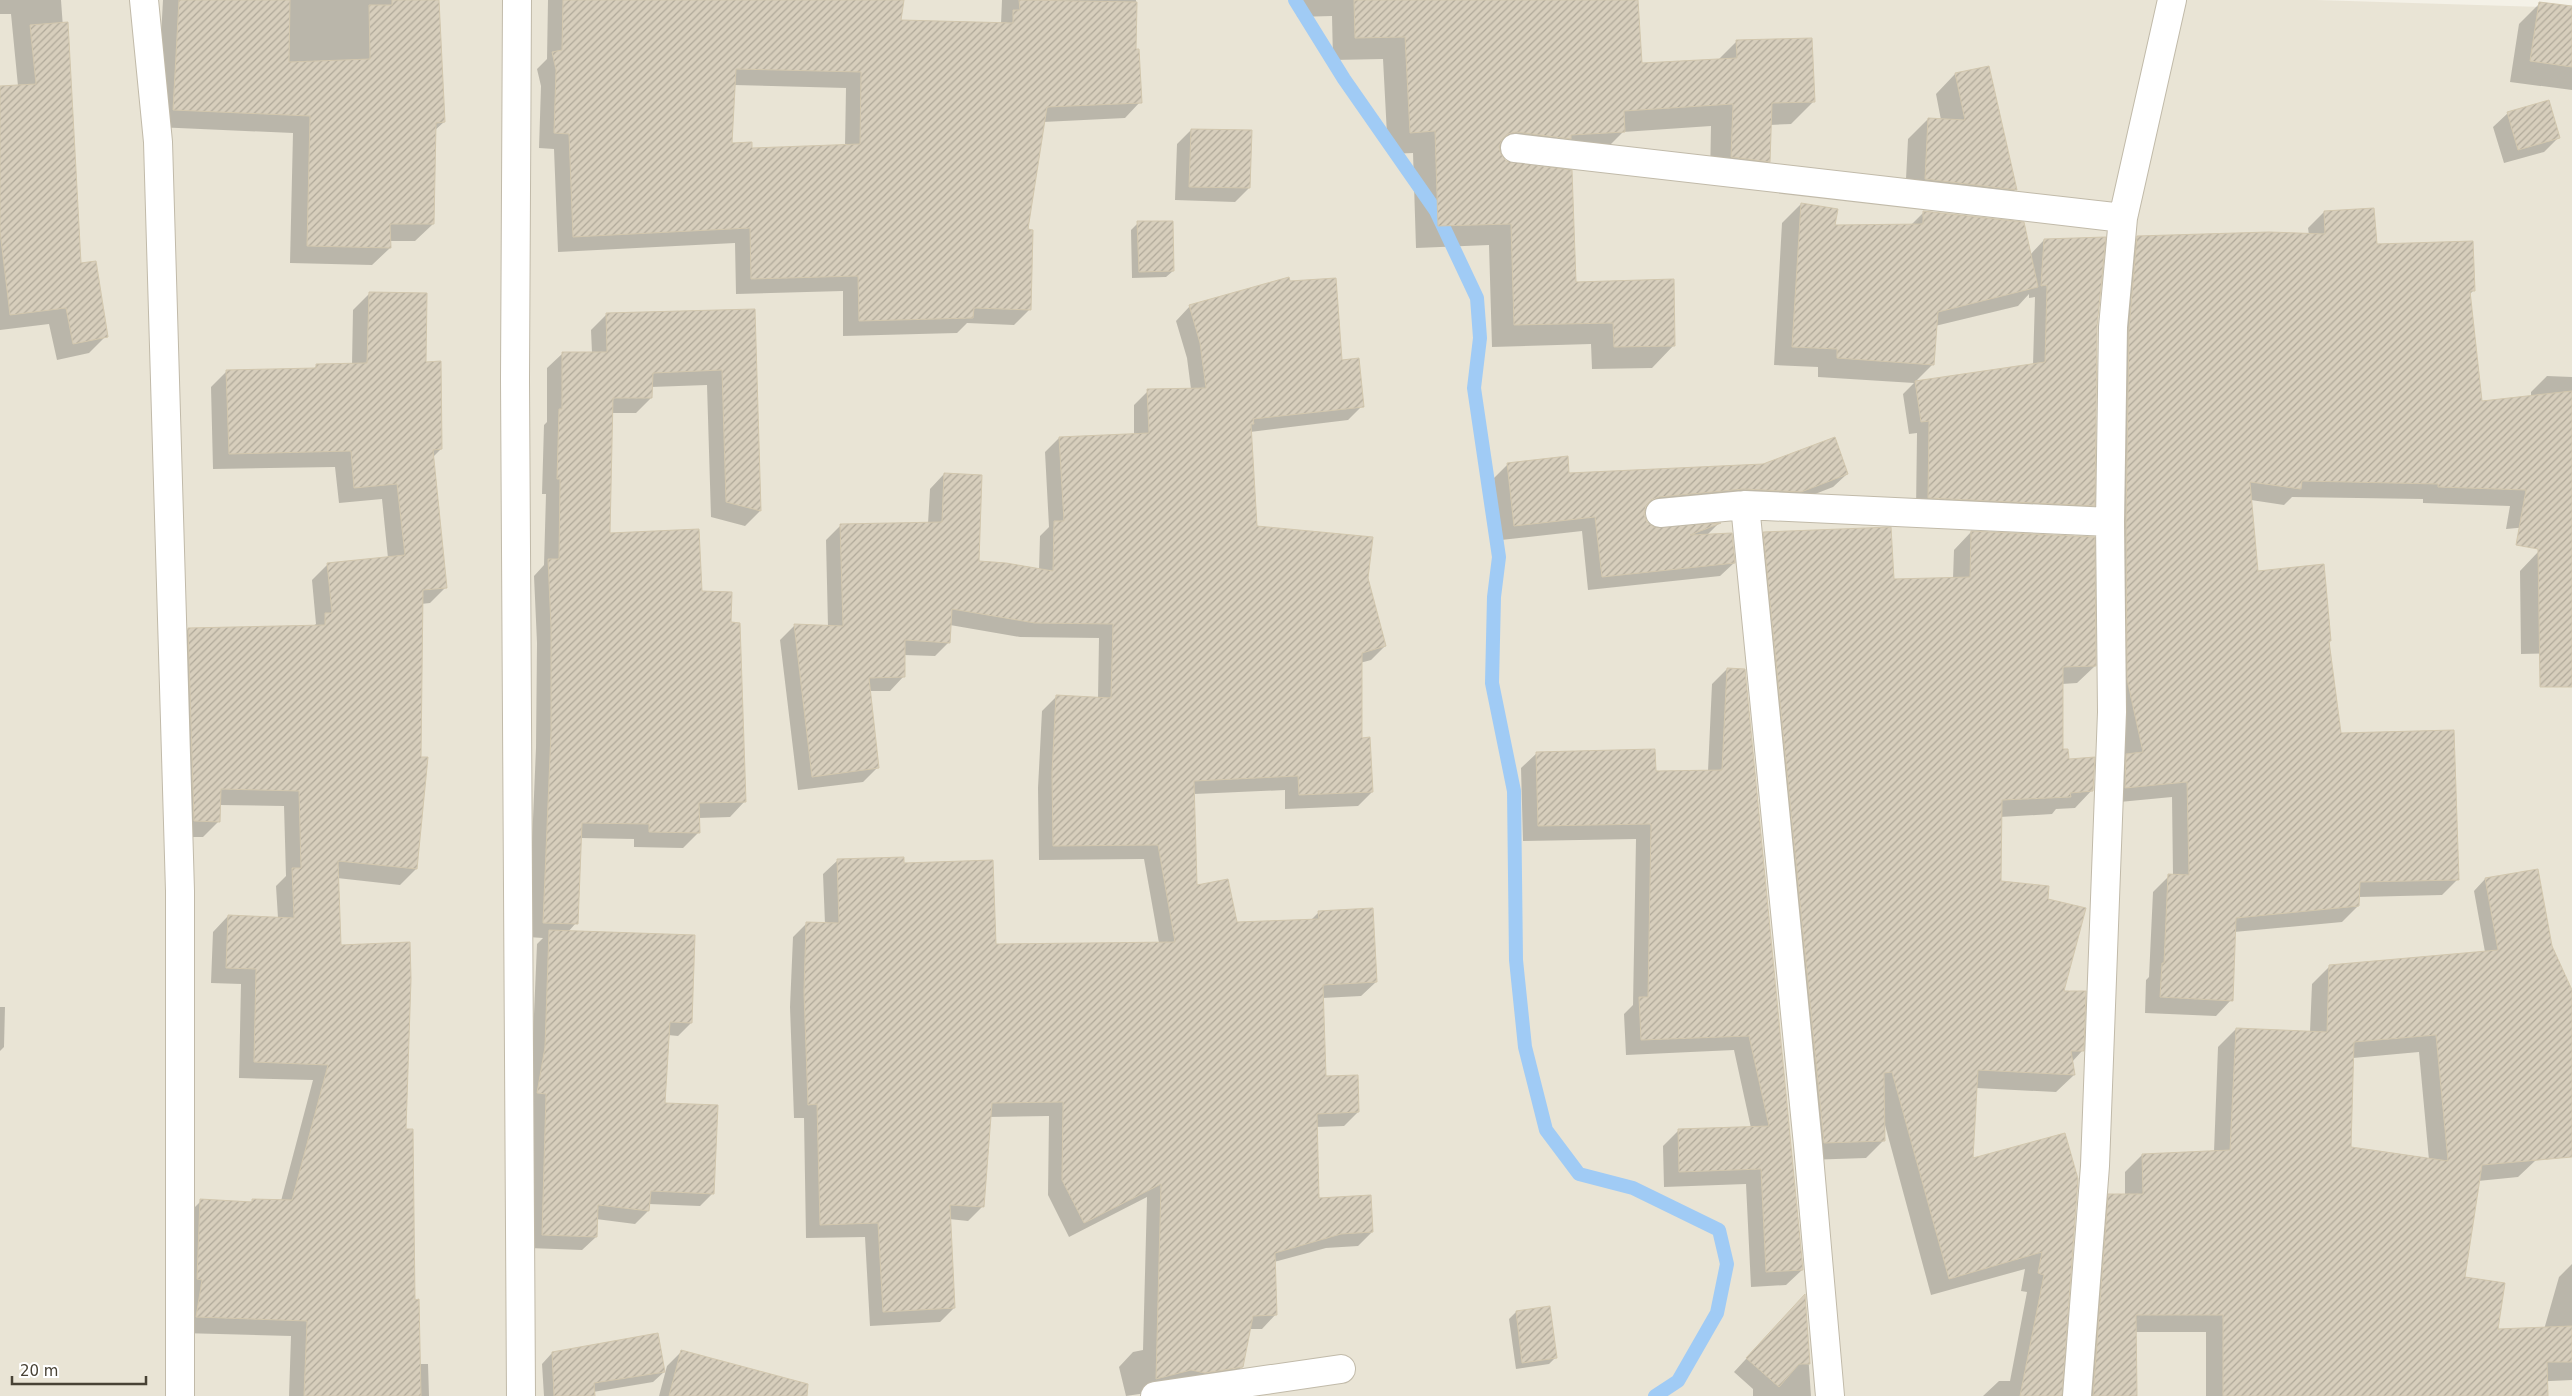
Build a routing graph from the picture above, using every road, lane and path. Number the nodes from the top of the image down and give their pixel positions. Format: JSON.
{"nodes":[{"id":1,"x":144,"y":0,"type":"edge"},
{"id":2,"x":516,"y":0,"type":"edge"},
{"id":3,"x":2172,"y":0,"type":"edge"},
{"id":4,"x":1515,"y":148,"type":"dead end"},
{"id":5,"x":2123,"y":218,"type":"junction"},
{"id":6,"x":1745,"y":505,"type":"junction"},
{"id":7,"x":1660,"y":513,"type":"dead end"},
{"id":8,"x":2110,"y":522,"type":"junction"},
{"id":9,"x":1341,"y":1369,"type":"dead end"},
{"id":10,"x":180,"y":1396,"type":"edge"},
{"id":11,"x":521,"y":1396,"type":"edge"},
{"id":12,"x":1155,"y":1396,"type":"edge"},
{"id":13,"x":1830,"y":1396,"type":"edge"},
{"id":14,"x":2077,"y":1396,"type":"edge"}],
"edges":[{"from":1,"to":10,"type":"street"},
{"from":2,"to":11,"type":"street"},
{"from":3,"to":5,"type":"street"},
{"from":4,"to":5,"type":"street"},
{"from":5,"to":8,"type":"street"},
{"from":6,"to":7,"type":"street"},
{"from":6,"to":8,"type":"street"},
{"from":6,"to":13,"type":"street"},
{"from":8,"to":14,"type":"street"},
{"from":9,"to":12,"type":"street"}]}
